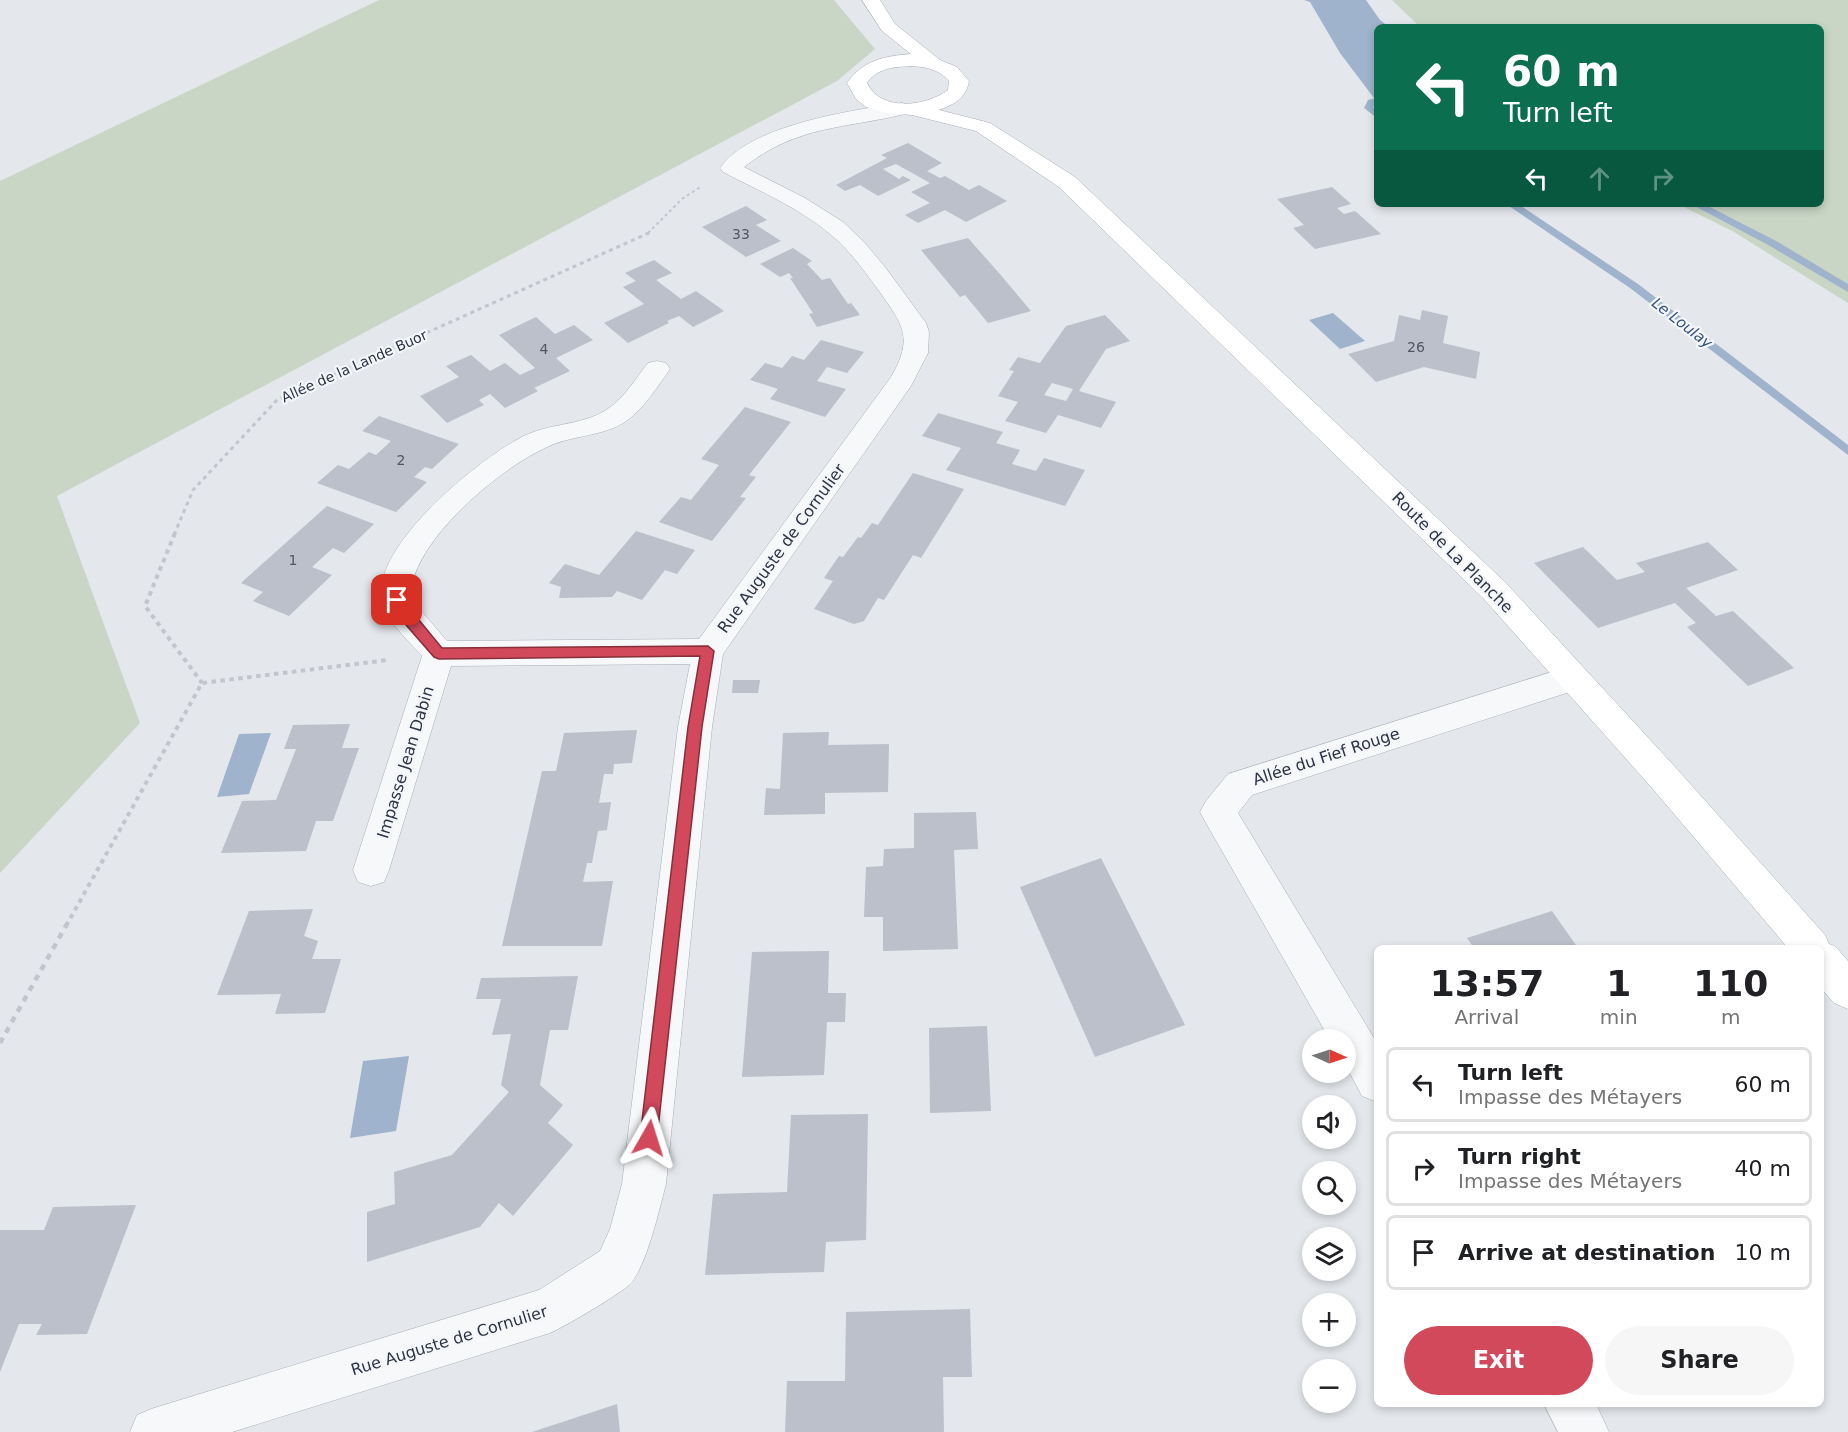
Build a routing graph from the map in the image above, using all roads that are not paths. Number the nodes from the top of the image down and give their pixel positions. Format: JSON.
{"nodes":[{"id":1,"x":871,"y":0,"type":"edge"},
{"id":2,"x":888,"y":27,"type":"junction"},
{"id":3,"x":933,"y":63,"type":"junction"},
{"id":4,"x":878,"y":66,"type":"junction"},
{"id":5,"x":957,"y":92,"type":"junction"},
{"id":6,"x":846,"y":94,"type":"junction"},
{"id":7,"x":908,"y":109,"type":"junction"},
{"id":8,"x":983,"y":127,"type":"junction"},
{"id":9,"x":802,"y":128,"type":"junction"},
{"id":10,"x":657,"y":369,"type":"dead end"},
{"id":11,"x":708,"y":651,"type":"junction"},
{"id":12,"x":439,"y":654,"type":"junction"},
{"id":13,"x":1574,"y":678,"type":"junction"},
{"id":14,"x":371,"y":870,"type":"dead end"},
{"id":15,"x":1809,"y":945,"type":"edge"},
{"id":16,"x":1824,"y":962,"type":"edge"},
{"id":17,"x":1848,"y":990,"type":"edge"},
{"id":18,"x":1374,"y":1076,"type":"edge"},
{"id":19,"x":1570,"y":1407,"type":"edge"},
{"id":20,"x":154,"y":1432,"type":"edge"},
{"id":21,"x":1585,"y":1432,"type":"edge"}],
"edges":[{"from":1,"to":2,"type":"street"},
{"from":2,"to":3,"type":"street"},
{"from":2,"to":4,"type":"street"},
{"from":3,"to":4,"type":"street"},
{"from":3,"to":5,"type":"street"},
{"from":4,"to":6,"type":"street"},
{"from":5,"to":7,"type":"street"},
{"from":5,"to":8,"type":"street"},
{"from":6,"to":7,"type":"street"},
{"from":6,"to":9,"type":"street"},
{"from":7,"to":8,"type":"street"},
{"from":7,"to":9,"type":"street"},
{"from":8,"to":13,"type":"street","name":"Route de La Planche"},
{"from":9,"to":11,"type":"street","name":"Rue Auguste de Cornulier"},
{"from":10,"to":12,"type":"street"},
{"from":11,"to":12,"type":"street"},
{"from":11,"to":20,"type":"street","name":"Rue Auguste de Cornulier"},
{"from":12,"to":14,"type":"street","name":"Impasse Jean Dabin"},
{"from":13,"to":15,"type":"street","name":"Route de La Planche"},
{"from":13,"to":18,"type":"street","name":"Allée du Fief Rouge"},
{"from":16,"to":17,"type":"street"},
{"from":19,"to":21,"type":"street"}]}
